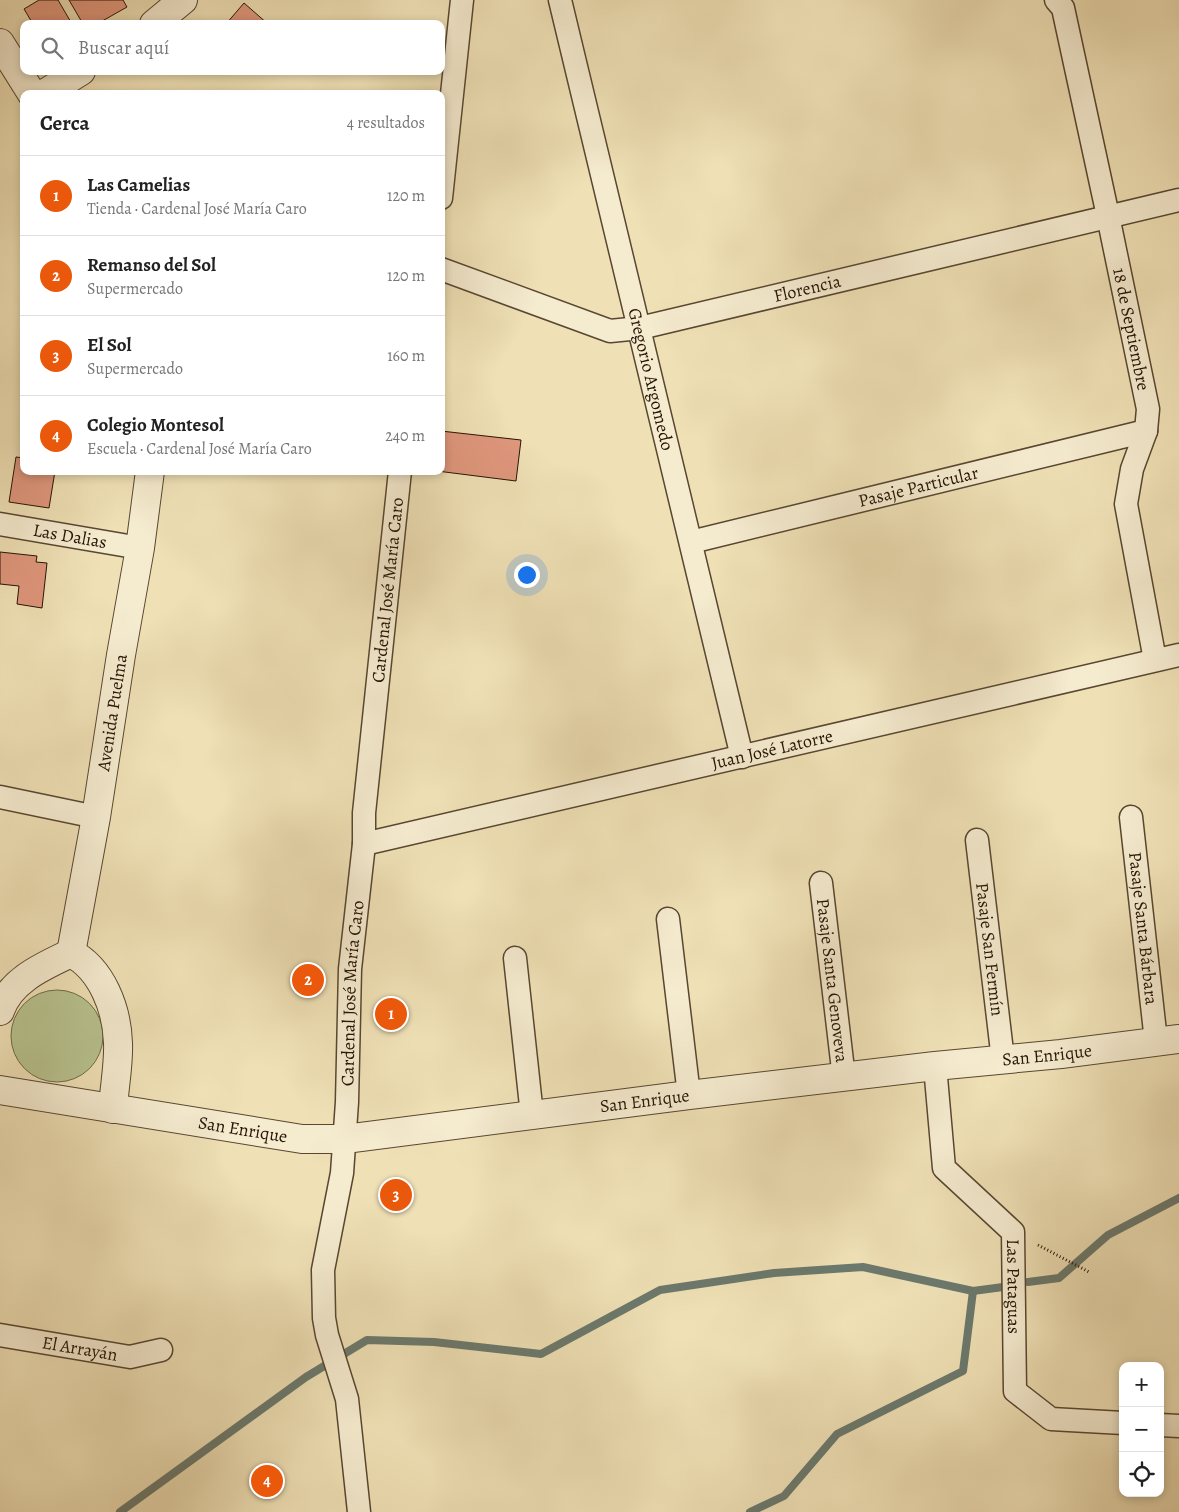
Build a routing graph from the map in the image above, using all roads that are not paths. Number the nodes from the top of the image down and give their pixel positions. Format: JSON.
{"nodes":[{"id":1,"x":183,"y":0,"type":"edge"},
{"id":2,"x":462,"y":0,"type":"edge"},
{"id":3,"x":560,"y":0,"type":"edge"},
{"id":4,"x":1056,"y":0,"type":"edge"},
{"id":5,"x":159,"y":20,"type":"edge"},
{"id":6,"x":0,"y":43,"type":"edge"},
{"id":7,"x":20,"y":75,"type":"edge"},
{"id":8,"x":20,"y":75,"type":"edge"},
{"id":9,"x":75,"y":75,"type":"edge"},
{"id":10,"x":29,"y":90,"type":"edge"},
{"id":11,"x":50,"y":90,"type":"edge"},
{"id":12,"x":445,"y":160,"type":"edge"},
{"id":13,"x":1179,"y":200,"type":"edge"},
{"id":14,"x":1108,"y":216,"type":"junction"},
{"id":15,"x":445,"y":270,"type":"edge"},
{"id":16,"x":640,"y":328,"type":"junction"},
{"id":17,"x":1146,"y":431,"type":"junction"},
{"id":18,"x":149,"y":475,"type":"edge"},
{"id":19,"x":400,"y":475,"type":"edge"},
{"id":20,"x":0,"y":524,"type":"edge"},
{"id":21,"x":691,"y":542,"type":"junction"},
{"id":22,"x":140,"y":548,"type":"junction"},
{"id":23,"x":1179,"y":655,"type":"edge"},
{"id":24,"x":1154,"y":660,"type":"junction"},
{"id":25,"x":742,"y":757,"type":"junction"},
{"id":26,"x":0,"y":798,"type":"edge"},
{"id":27,"x":96,"y":817,"type":"junction"},
{"id":28,"x":1131,"y":817,"type":"dead end"},
{"id":29,"x":976,"y":840,"type":"dead end"},
{"id":30,"x":364,"y":844,"type":"junction"},
{"id":31,"x":821,"y":883,"type":"dead end"},
{"id":32,"x":668,"y":919,"type":"dead end"},
{"id":33,"x":71,"y":953,"type":"junction"},
{"id":34,"x":515,"y":958,"type":"dead end"},
{"id":35,"x":0,"y":1011,"type":"edge"},
{"id":36,"x":1168,"y":1040,"type":"edge"},
{"id":37,"x":1003,"y":1060,"type":"junction"},
{"id":38,"x":935,"y":1066,"type":"junction"},
{"id":39,"x":844,"y":1078,"type":"junction"},
{"id":40,"x":0,"y":1090,"type":"edge"},
{"id":41,"x":690,"y":1095,"type":"junction"},
{"id":42,"x":112,"y":1109,"type":"junction"},
{"id":43,"x":532,"y":1116,"type":"junction"},
{"id":44,"x":345,"y":1139,"type":"junction"},
{"id":45,"x":0,"y":1335,"type":"edge"},
{"id":46,"x":161,"y":1350,"type":"dead end"},
{"id":47,"x":1119,"y":1423,"type":"edge"},
{"id":48,"x":1164,"y":1425,"type":"edge"},
{"id":49,"x":1179,"y":1426,"type":"edge"},
{"id":50,"x":359,"y":1512,"type":"edge"}],
"edges":[{"from":1,"to":5,"type":"street"},
{"from":2,"to":12,"type":"street"},
{"from":3,"to":16,"type":"street","name":"Gregorio Argomedo"},
{"from":4,"to":14,"type":"street","name":"18 de Septiembre"},
{"from":6,"to":8,"type":"street"},
{"from":7,"to":10,"type":"street"},
{"from":9,"to":11,"type":"street"},
{"from":13,"to":14,"type":"street","name":"Florencia"},
{"from":14,"to":16,"type":"street","name":"Florencia"},
{"from":14,"to":17,"type":"street","name":"18 de Septiembre"},
{"from":15,"to":16,"type":"street","name":"Florencia"},
{"from":16,"to":21,"type":"street","name":"Gregorio Argomedo"},
{"from":17,"to":21,"type":"street","name":"Pasaje Particular"},
{"from":17,"to":24,"type":"street","name":"18 de Septiembre"},
{"from":18,"to":22,"type":"street","name":"Avenida Puelma"},
{"from":19,"to":30,"type":"street","name":"Cardenal José María Caro"},
{"from":20,"to":22,"type":"street","name":"Las Dalias"},
{"from":21,"to":25,"type":"street","name":"Gregorio Argomedo"},
{"from":22,"to":27,"type":"street","name":"Avenida Puelma"},
{"from":23,"to":24,"type":"street","name":"Juan José Latorre"},
{"from":24,"to":25,"type":"street","name":"Juan José Latorre"},
{"from":25,"to":30,"type":"street","name":"Juan José Latorre"},
{"from":26,"to":27,"type":"street"},
{"from":27,"to":33,"type":"street","name":"Avenida Puelma"},
{"from":28,"to":36,"type":"street","name":"Pasaje Santa Bárbara"},
{"from":29,"to":37,"type":"street","name":"Pasaje San Fermín"},
{"from":30,"to":44,"type":"street","name":"Cardenal José María Caro"},
{"from":31,"to":39,"type":"street","name":"Pasaje Santa Genoveva"},
{"from":32,"to":41,"type":"street"},
{"from":33,"to":35,"type":"street"},
{"from":33,"to":42,"type":"street"},
{"from":34,"to":43,"type":"street"},
{"from":36,"to":37,"type":"street","name":"San Enrique"},
{"from":37,"to":38,"type":"street","name":"San Enrique"},
{"from":38,"to":39,"type":"street","name":"San Enrique"},
{"from":38,"to":47,"type":"street","name":"Las Pataguas"},
{"from":39,"to":41,"type":"street","name":"San Enrique"},
{"from":40,"to":42,"type":"street"},
{"from":41,"to":43,"type":"street","name":"San Enrique"},
{"from":42,"to":44,"type":"street","name":"San Enrique"},
{"from":43,"to":44,"type":"street","name":"San Enrique"},
{"from":44,"to":50,"type":"street","name":"Cardenal José María Caro"},
{"from":45,"to":46,"type":"street","name":"El Arrayán"},
{"from":48,"to":49,"type":"street"}]}
